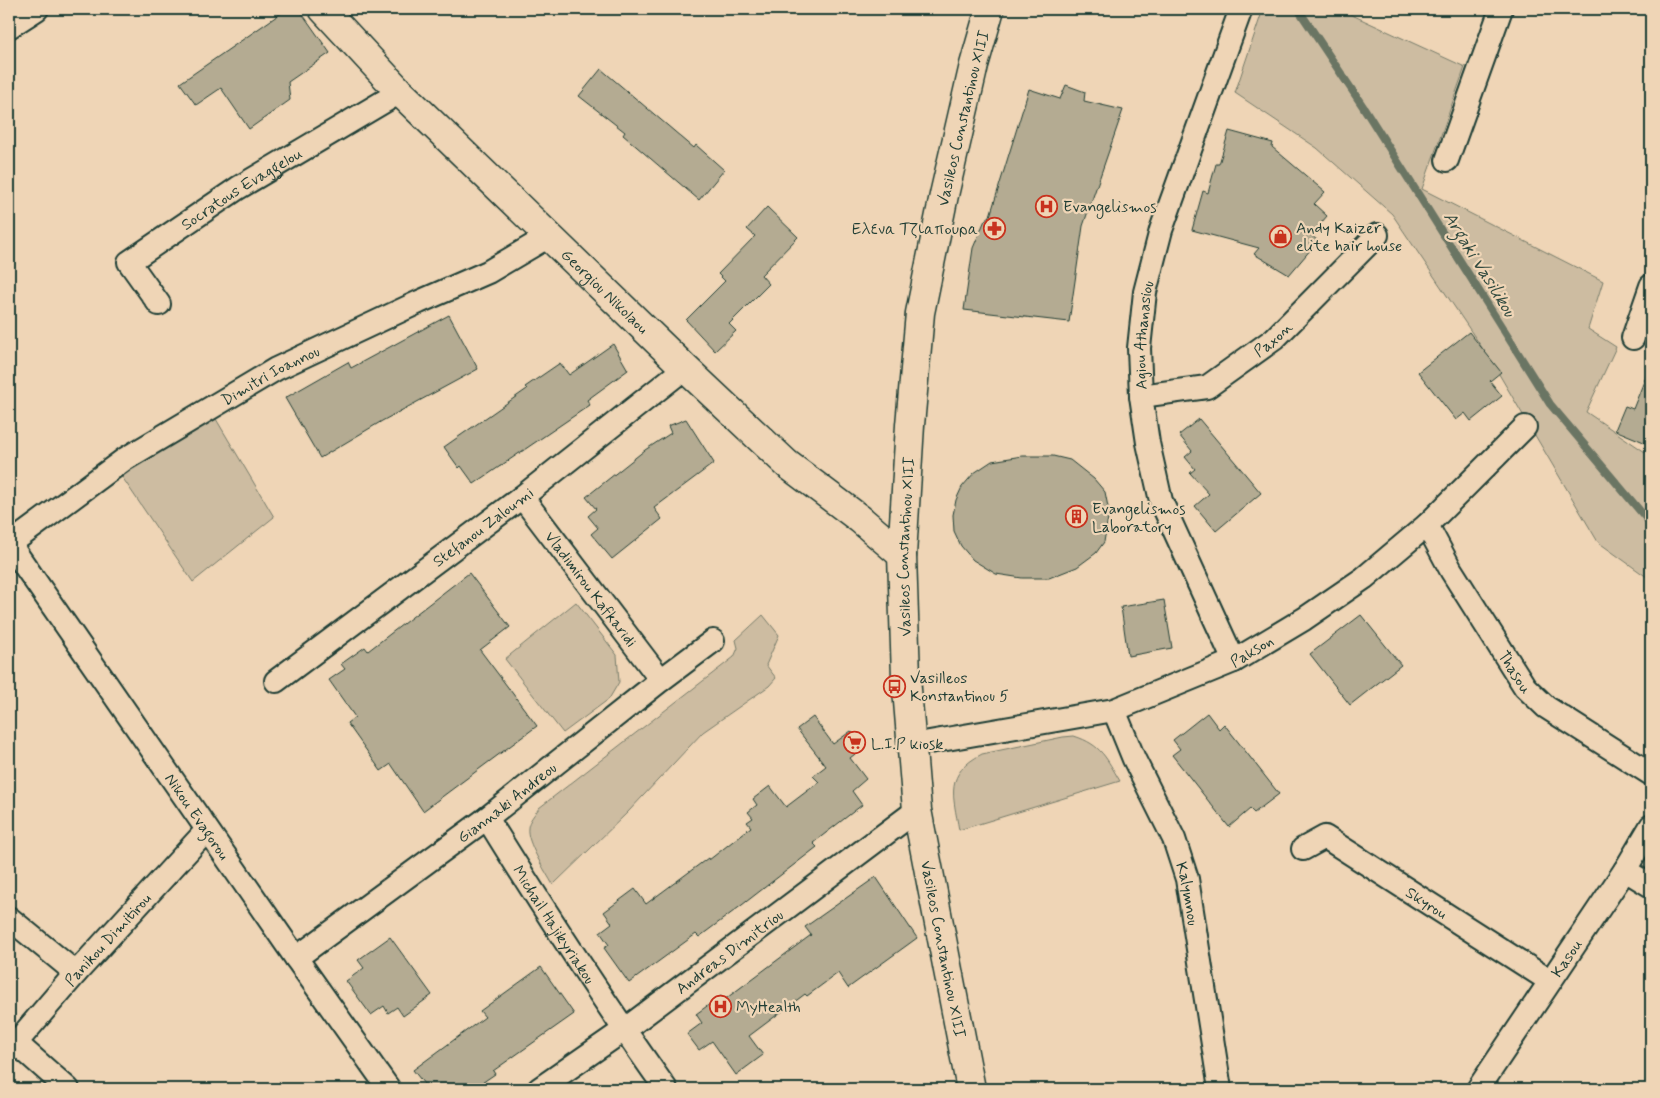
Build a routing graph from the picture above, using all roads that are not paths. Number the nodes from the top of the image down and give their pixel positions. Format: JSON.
{"nodes":[{"id":1,"x":37,"y":9,"type":"edge"},
{"id":2,"x":323,"y":9,"type":"edge"},
{"id":3,"x":990,"y":9,"type":"edge"},
{"id":4,"x":1501,"y":9,"type":"edge"},
{"id":5,"x":1238,"y":10,"type":"edge"},
{"id":6,"x":9,"y":27,"type":"edge"},
{"id":7,"x":400,"y":92,"type":"junction"},
{"id":8,"x":1448,"y":160,"type":"dead end"},
{"id":9,"x":1377,"y":235,"type":"dead end"},
{"id":10,"x":549,"y":236,"type":"junction"},
{"id":11,"x":1651,"y":286,"type":"edge"},
{"id":12,"x":159,"y":304,"type":"dead end"},
{"id":13,"x":1633,"y":338,"type":"dead end"},
{"id":14,"x":684,"y":368,"type":"junction"},
{"id":15,"x":1141,"y":396,"type":"junction"},
{"id":16,"x":1525,"y":427,"type":"dead end"},
{"id":17,"x":522,"y":497,"type":"junction"},
{"id":18,"x":1427,"y":525,"type":"junction"},
{"id":19,"x":9,"y":543,"type":"edge"},
{"id":20,"x":902,"y":555,"type":"junction"},
{"id":21,"x":713,"y":641,"type":"dead end"},
{"id":22,"x":1234,"y":661,"type":"junction"},
{"id":23,"x":661,"y":680,"type":"junction"},
{"id":24,"x":276,"y":681,"type":"dead end"},
{"id":25,"x":1114,"y":710,"type":"junction"},
{"id":26,"x":912,"y":745,"type":"junction"},
{"id":27,"x":1651,"y":774,"type":"edge"},
{"id":28,"x":917,"y":810,"type":"junction"},
{"id":29,"x":487,"y":818,"type":"junction"},
{"id":30,"x":1651,"y":826,"type":"edge"},
{"id":31,"x":207,"y":830,"type":"junction"},
{"id":32,"x":1303,"y":849,"type":"dead end"},
{"id":33,"x":1625,"y":870,"type":"junction"},
{"id":34,"x":1651,"y":886,"type":"edge"},
{"id":35,"x":9,"y":918,"type":"edge"},
{"id":36,"x":296,"y":958,"type":"junction"},
{"id":37,"x":76,"y":973,"type":"junction"},
{"id":38,"x":1550,"y":980,"type":"junction"},
{"id":39,"x":624,"y":1030,"type":"junction"},
{"id":40,"x":13,"y":1047,"type":"edge"},
{"id":41,"x":68,"y":1089,"type":"edge"},
{"id":42,"x":389,"y":1089,"type":"edge"},
{"id":43,"x":539,"y":1089,"type":"edge"},
{"id":44,"x":666,"y":1089,"type":"edge"},
{"id":45,"x":971,"y":1089,"type":"edge"},
{"id":46,"x":1220,"y":1089,"type":"edge"},
{"id":47,"x":1478,"y":1089,"type":"edge"}],
"edges":[{"from":1,"to":6,"type":"street"},
{"from":2,"to":7,"type":"street","name":"Georgiou Nikolaou"},
{"from":3,"to":20,"type":"street","name":"Vasileos Constantinou XIII"},
{"from":4,"to":8,"type":"street"},
{"from":5,"to":15,"type":"street","name":"Agiou Athanasiou"},
{"from":7,"to":10,"type":"street","name":"Georgiou Nikolaou"},
{"from":7,"to":12,"type":"street","name":"Socratous Evaggelou"},
{"from":9,"to":15,"type":"street","name":"Paxon"},
{"from":10,"to":14,"type":"street","name":"Georgiou Nikolaou"},
{"from":10,"to":19,"type":"street","name":"Dimitri Ioannou"},
{"from":11,"to":13,"type":"street"},
{"from":14,"to":17,"type":"street","name":"Stefanou Zaloumi"},
{"from":14,"to":20,"type":"street","name":"Georgiou Nikolaou"},
{"from":15,"to":22,"type":"street","name":"Agiou Athanasiou"},
{"from":16,"to":18,"type":"street","name":"Pakson"},
{"from":17,"to":23,"type":"street","name":"Vladimirou Kafkaridi"},
{"from":17,"to":24,"type":"street","name":"Stefanou Zaloumi"},
{"from":18,"to":22,"type":"street","name":"Pakson"},
{"from":18,"to":27,"type":"street","name":"Thasou"},
{"from":19,"to":31,"type":"street","name":"Nikou Evagorou"},
{"from":20,"to":26,"type":"street","name":"Vasileos Constantinou XIII"},
{"from":21,"to":23,"type":"street","name":"Giannaki Andreou"},
{"from":22,"to":25,"type":"street","name":"Pakson"},
{"from":23,"to":29,"type":"street","name":"Giannaki Andreou"},
{"from":25,"to":26,"type":"street","name":"Pakson"},
{"from":25,"to":46,"type":"street","name":"Kalymnou"},
{"from":26,"to":28,"type":"street","name":"Vasileos Constantinou XIII"},
{"from":28,"to":39,"type":"street","name":"Andreas Dimitriou"},
{"from":28,"to":45,"type":"street","name":"Vasileos Constantinou XIII"},
{"from":29,"to":36,"type":"street","name":"Giannaki Andreou"},
{"from":29,"to":39,"type":"street","name":"Michail Hajikyriakou"},
{"from":30,"to":33,"type":"street","name":"Kasou"},
{"from":31,"to":36,"type":"street","name":"Nikou Evagorou"},
{"from":31,"to":37,"type":"street","name":"Panikou Dimitirou"},
{"from":32,"to":38,"type":"street","name":"Skyrou"},
{"from":33,"to":34,"type":"street"},
{"from":33,"to":38,"type":"street","name":"Kasou"},
{"from":35,"to":37,"type":"street"},
{"from":36,"to":42,"type":"street","name":"Nikou Evagorou"},
{"from":37,"to":40,"type":"street","name":"Panikou Dimitirou"},
{"from":38,"to":47,"type":"street","name":"Kasou"},
{"from":39,"to":43,"type":"street","name":"Andreas Dimitriou"},
{"from":39,"to":44,"type":"street","name":"Michail Hajikyriakou"},
{"from":40,"to":41,"type":"street"}]}
